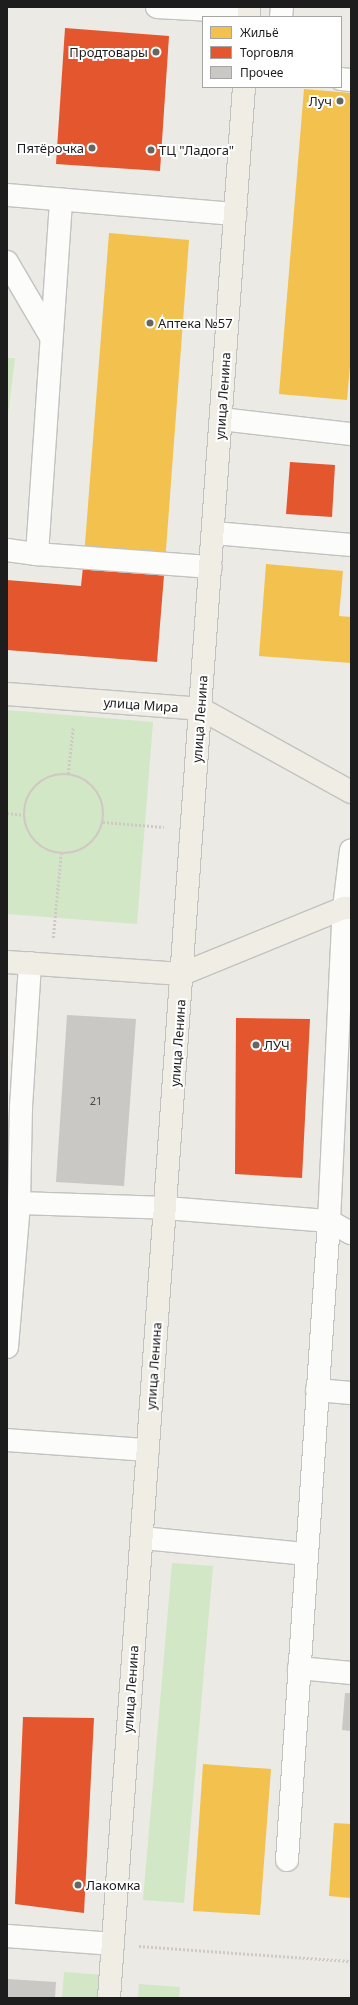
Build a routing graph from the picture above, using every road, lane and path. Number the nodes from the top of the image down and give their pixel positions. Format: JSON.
{"nodes":[{"id":1,"x":157,"y":7,"type":"edge"},
{"id":2,"x":249,"y":12,"type":"edge"},
{"id":3,"x":244,"y":88,"type":"edge"},
{"id":4,"x":7,"y":195,"type":"edge"},
{"id":5,"x":61,"y":200,"type":"junction"},
{"id":6,"x":235,"y":214,"type":"junction"},
{"id":7,"x":7,"y":262,"type":"edge"},
{"id":8,"x":51,"y":337,"type":"junction"},
{"id":9,"x":221,"y":419,"type":"junction"},
{"id":10,"x":351,"y":434,"type":"edge"},
{"id":11,"x":214,"y":533,"type":"junction"},
{"id":12,"x":351,"y":545,"type":"edge"},
{"id":13,"x":7,"y":550,"type":"edge"},
{"id":14,"x":37,"y":554,"type":"junction"},
{"id":15,"x":211,"y":567,"type":"junction"},
{"id":16,"x":7,"y":694,"type":"edge"},
{"id":17,"x":75,"y":701,"type":"junction"},
{"id":18,"x":201,"y":709,"type":"junction"},
{"id":19,"x":68,"y":774,"type":"junction"},
{"id":20,"x":351,"y":792,"type":"edge"},
{"id":21,"x":7,"y":813,"type":"edge"},
{"id":22,"x":24,"y":815,"type":"junction"},
{"id":23,"x":103,"y":822,"type":"junction"},
{"id":24,"x":192,"y":830,"type":"junction"},
{"id":25,"x":351,"y":850,"type":"edge"},
{"id":26,"x":61,"y":854,"type":"junction"},
{"id":27,"x":347,"y":908,"type":"edge"},
{"id":28,"x":7,"y":962,"type":"edge"},
{"id":29,"x":41,"y":964,"type":"junction"},
{"id":30,"x":182,"y":974,"type":"junction"},
{"id":31,"x":14,"y":1106,"type":"edge"},
{"id":32,"x":343,"y":1128,"type":"edge"},
{"id":33,"x":19,"y":1203,"type":"junction"},
{"id":34,"x":166,"y":1208,"type":"junction"},
{"id":35,"x":329,"y":1221,"type":"junction"},
{"id":36,"x":351,"y":1233,"type":"edge"},
{"id":37,"x":7,"y":1347,"type":"edge"},
{"id":38,"x":316,"y":1390,"type":"junction"},
{"id":39,"x":351,"y":1393,"type":"edge"},
{"id":40,"x":7,"y":1440,"type":"edge"},
{"id":41,"x":148,"y":1450,"type":"junction"},
{"id":42,"x":142,"y":1538,"type":"junction"},
{"id":43,"x":306,"y":1554,"type":"junction"},
{"id":44,"x":299,"y":1668,"type":"junction"},
{"id":45,"x":351,"y":1673,"type":"edge"},
{"id":46,"x":287,"y":1860,"type":"dead end"},
{"id":47,"x":7,"y":1936,"type":"edge"},
{"id":48,"x":113,"y":1944,"type":"junction"},
{"id":49,"x":349,"y":1961,"type":"dead end"},
{"id":50,"x":109,"y":1998,"type":"edge"}],
"edges":[{"from":1,"to":2,"type":"lane"},
{"from":3,"to":6,"type":"main road","name":"улица Ленина"},
{"from":4,"to":5,"type":"lane"},
{"from":5,"to":6,"type":"lane"},
{"from":5,"to":8,"type":"lane"},
{"from":6,"to":9,"type":"main road","name":"улица Ленина"},
{"from":7,"to":8,"type":"lane"},
{"from":8,"to":14,"type":"lane"},
{"from":9,"to":10,"type":"lane"},
{"from":9,"to":11,"type":"main road","name":"улица Ленина"},
{"from":11,"to":12,"type":"lane"},
{"from":11,"to":15,"type":"main road","name":"улица Ленина"},
{"from":13,"to":14,"type":"lane"},
{"from":14,"to":15,"type":"lane"},
{"from":15,"to":18,"type":"main road","name":"улица Ленина"},
{"from":16,"to":17,"type":"main road","name":"улица Мира"},
{"from":17,"to":18,"type":"main road","name":"улица Мира"},
{"from":17,"to":19,"type":"path"},
{"from":18,"to":20,"type":"main road","name":"улица Мира"},
{"from":18,"to":24,"type":"main road","name":"улица Ленина"},
{"from":19,"to":22,"type":"path"},
{"from":19,"to":23,"type":"path"},
{"from":21,"to":22,"type":"path"},
{"from":22,"to":26,"type":"path"},
{"from":23,"to":24,"type":"path"},
{"from":23,"to":26,"type":"path"},
{"from":24,"to":30,"type":"main road","name":"улица Ленина"},
{"from":25,"to":27,"type":"lane"},
{"from":26,"to":29,"type":"path"},
{"from":27,"to":30,"type":"main road"},
{"from":27,"to":32,"type":"lane"},
{"from":28,"to":29,"type":"main road"},
{"from":29,"to":30,"type":"main road"},
{"from":29,"to":31,"type":"lane"},
{"from":30,"to":34,"type":"main road","name":"улица Ленина"},
{"from":31,"to":33,"type":"lane"},
{"from":32,"to":35,"type":"lane"},
{"from":33,"to":34,"type":"lane"},
{"from":33,"to":37,"type":"lane"},
{"from":34,"to":35,"type":"lane"},
{"from":34,"to":41,"type":"main road","name":"улица Ленина"},
{"from":35,"to":36,"type":"lane"},
{"from":35,"to":38,"type":"lane"},
{"from":38,"to":39,"type":"lane"},
{"from":38,"to":43,"type":"lane"},
{"from":40,"to":41,"type":"lane"},
{"from":41,"to":42,"type":"main road","name":"улица Ленина"},
{"from":42,"to":43,"type":"lane"},
{"from":42,"to":48,"type":"main road","name":"улица Ленина"},
{"from":43,"to":44,"type":"lane"},
{"from":44,"to":45,"type":"lane"},
{"from":44,"to":46,"type":"lane"},
{"from":47,"to":48,"type":"lane"},
{"from":48,"to":49,"type":"path"},
{"from":48,"to":50,"type":"main road","name":"улица Ленина"}]}
